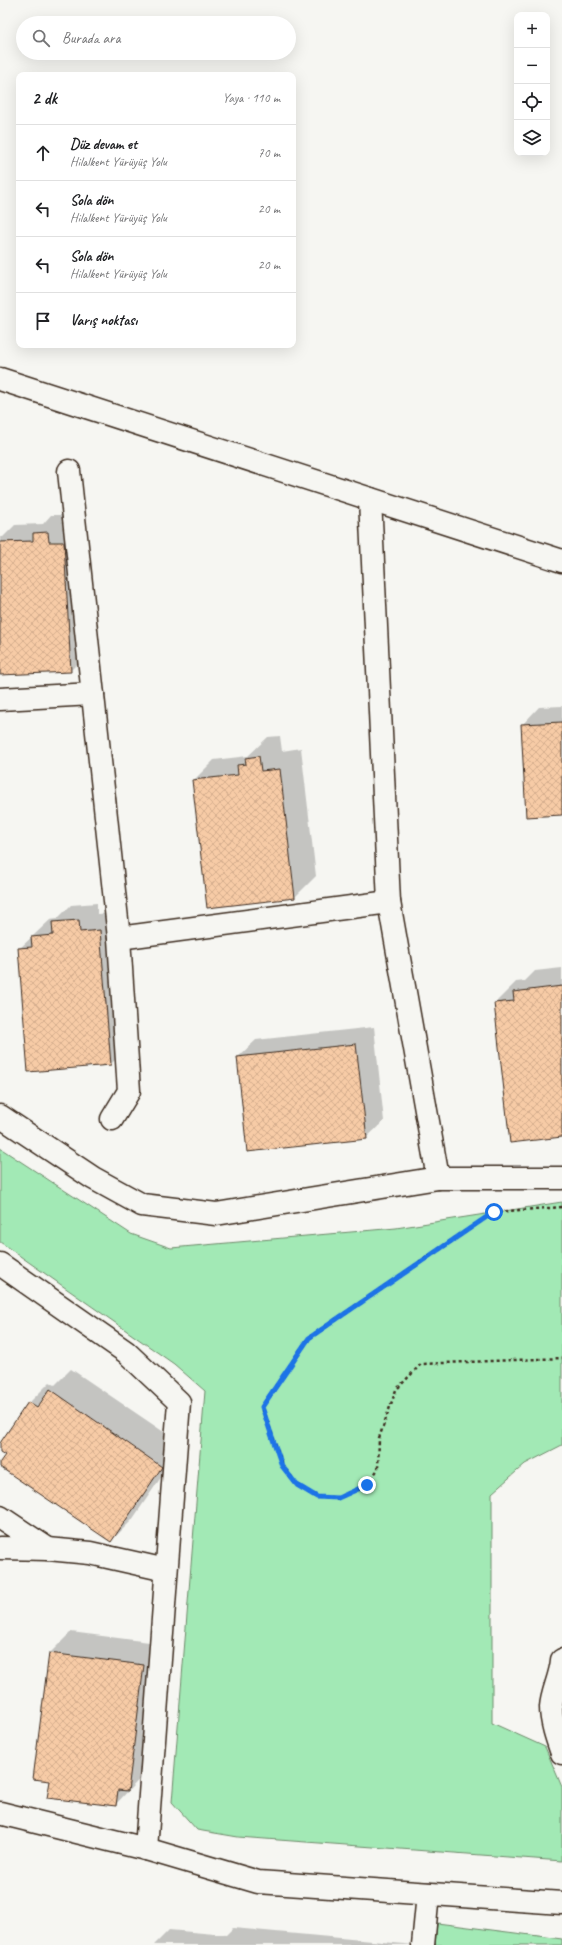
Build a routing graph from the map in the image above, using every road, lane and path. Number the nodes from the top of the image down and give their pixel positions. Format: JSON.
{"nodes":[{"id":1,"x":0,"y":380,"type":"edge"},
{"id":2,"x":69,"y":472,"type":"dead end"},
{"id":3,"x":370,"y":499,"type":"junction"},
{"id":4,"x":562,"y":561,"type":"edge"},
{"id":5,"x":93,"y":694,"type":"junction"},
{"id":6,"x":0,"y":699,"type":"edge"},
{"id":7,"x":389,"y":902,"type":"junction"},
{"id":8,"x":119,"y":938,"type":"junction"},
{"id":9,"x":0,"y":1116,"type":"edge"},
{"id":10,"x":112,"y":1119,"type":"dead end"},
{"id":11,"x":438,"y":1178,"type":"junction"},
{"id":12,"x":562,"y":1178,"type":"edge"},
{"id":13,"x":562,"y":1207,"type":"edge"},
{"id":14,"x":0,"y":1264,"type":"edge"},
{"id":15,"x":562,"y":1358,"type":"edge"},
{"id":16,"x":0,"y":1517,"type":"edge"},
{"id":17,"x":0,"y":1548,"type":"edge"},
{"id":18,"x":48,"y":1549,"type":"junction"},
{"id":19,"x":166,"y":1570,"type":"junction"},
{"id":20,"x":562,"y":1660,"type":"edge"},
{"id":21,"x":562,"y":1753,"type":"edge"},
{"id":22,"x":0,"y":1813,"type":"edge"},
{"id":23,"x":146,"y":1849,"type":"junction"},
{"id":24,"x":428,"y":1894,"type":"junction"},
{"id":25,"x":562,"y":1903,"type":"edge"},
{"id":26,"x":423,"y":1945,"type":"edge"}],
"edges":[{"from":1,"to":3,"type":"street"},
{"from":2,"to":5,"type":"street"},
{"from":3,"to":4,"type":"street"},
{"from":3,"to":7,"type":"street"},
{"from":5,"to":6,"type":"street"},
{"from":5,"to":8,"type":"street"},
{"from":7,"to":8,"type":"street"},
{"from":7,"to":11,"type":"street"},
{"from":8,"to":10,"type":"street"},
{"from":9,"to":11,"type":"street"},
{"from":11,"to":12,"type":"street"},
{"from":13,"to":15,"type":"path"},
{"from":14,"to":19,"type":"street"},
{"from":16,"to":18,"type":"street"},
{"from":17,"to":18,"type":"street"},
{"from":18,"to":19,"type":"street"},
{"from":19,"to":23,"type":"street"},
{"from":20,"to":21,"type":"street"},
{"from":22,"to":23,"type":"street"},
{"from":23,"to":24,"type":"street"},
{"from":24,"to":25,"type":"street"},
{"from":24,"to":26,"type":"street"}]}
